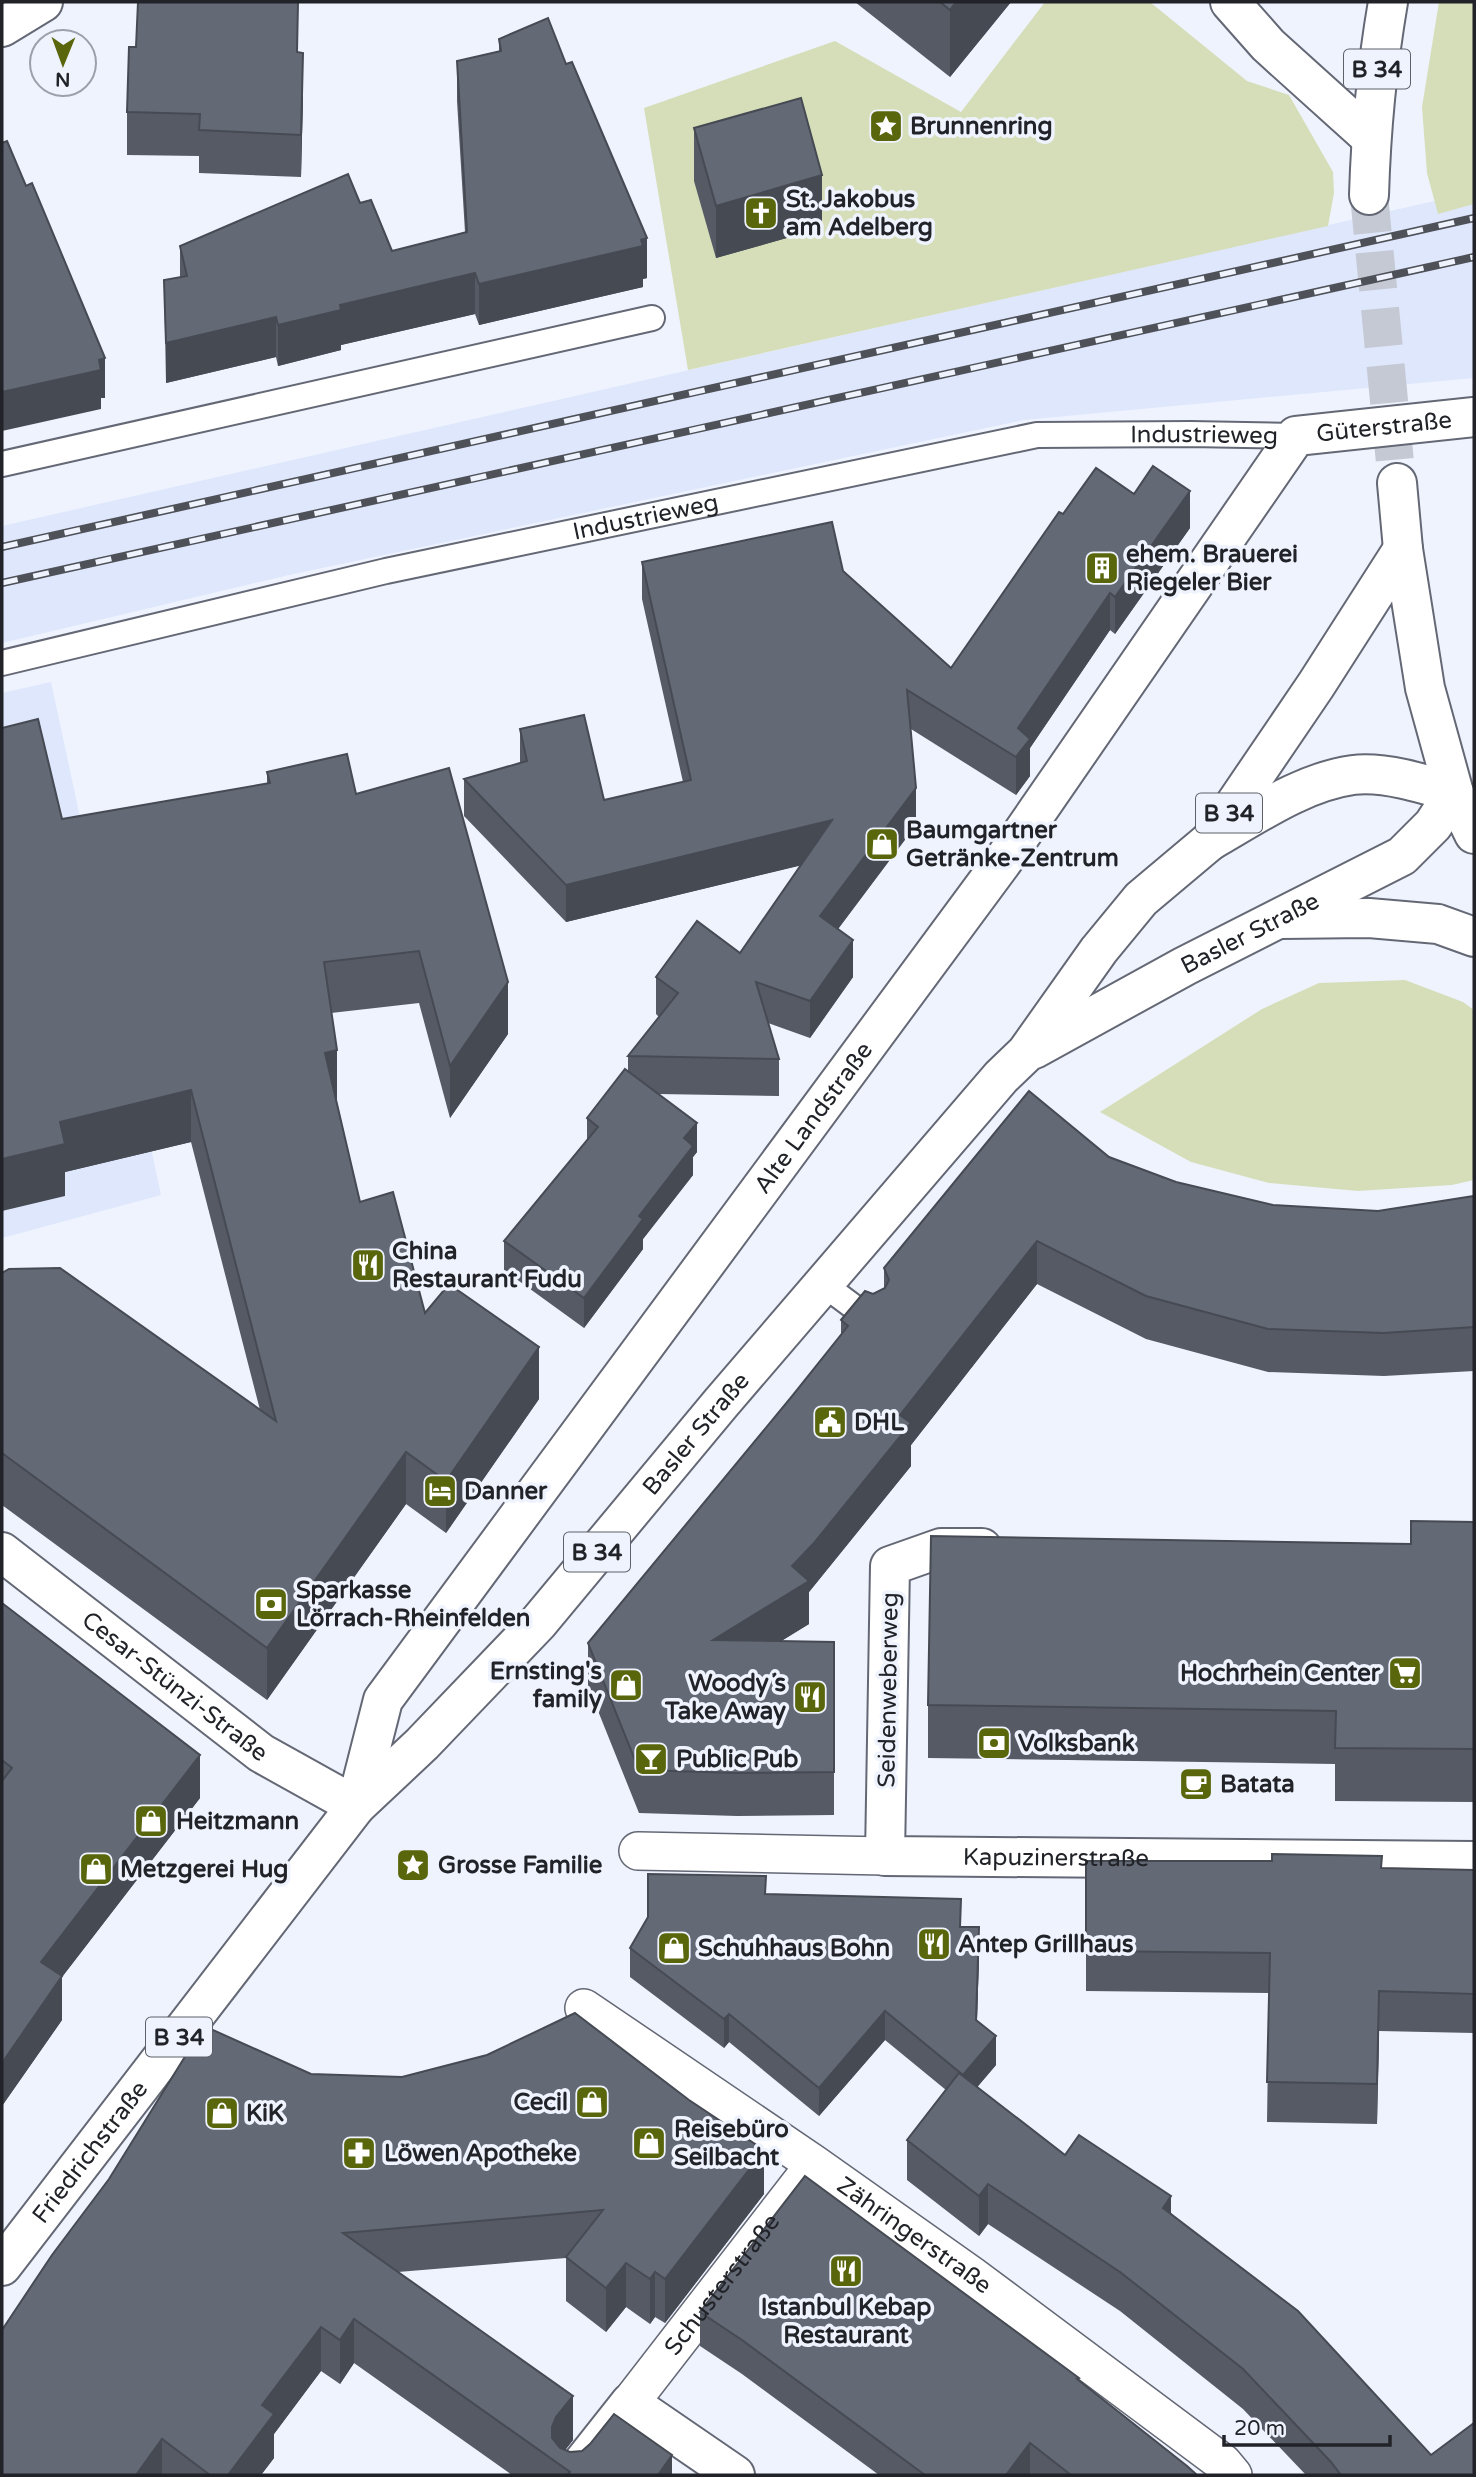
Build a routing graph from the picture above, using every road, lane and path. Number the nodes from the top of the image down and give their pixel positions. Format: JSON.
{"nodes":[{"id":1,"x":43,"y":2,"type":"edge"},
{"id":2,"x":1230,"y":2,"type":"edge"},
{"id":3,"x":1388,"y":2,"type":"edge"},
{"id":4,"x":2,"y":27,"type":"edge"},
{"id":5,"x":1370,"y":137,"type":"junction"},
{"id":6,"x":1369,"y":195,"type":"tunnel mouth"},
{"id":7,"x":652,"y":318,"type":"dead end"},
{"id":8,"x":1474,"y":416,"type":"edge"},
{"id":9,"x":1296,"y":436,"type":"junction"},
{"id":10,"x":2,"y":464,"type":"edge"},
{"id":11,"x":1397,"y":482,"type":"tunnel mouth"},
{"id":12,"x":1403,"y":549,"type":"junction"},
{"id":13,"x":2,"y":663,"type":"edge"},
{"id":14,"x":1454,"y":793,"type":"junction"},
{"id":15,"x":1474,"y":834,"type":"edge"},
{"id":16,"x":1210,"y":841,"type":"junction"},
{"id":17,"x":1281,"y":919,"type":"junction"},
{"id":18,"x":1474,"y":937,"type":"edge"},
{"id":19,"x":1026,"y":1053,"type":"junction"},
{"id":20,"x":823,"y":1284,"type":"junction"},
{"id":21,"x":874,"y":1322,"type":"edge"},
{"id":22,"x":1010,"y":1548,"type":"edge"},
{"id":23,"x":2,"y":1552,"type":"edge"},
{"id":24,"x":356,"y":1806,"type":"junction"},
{"id":25,"x":638,"y":1851,"type":"dead end"},
{"id":26,"x":885,"y":1856,"type":"junction"},
{"id":27,"x":1474,"y":1861,"type":"edge"},
{"id":28,"x":584,"y":2008,"type":"dead end"},
{"id":29,"x":814,"y":2164,"type":"junction"},
{"id":30,"x":2,"y":2266,"type":"edge"},
{"id":31,"x":630,"y":2403,"type":"junction"},
{"id":32,"x":573,"y":2475,"type":"edge"},
{"id":33,"x":735,"y":2475,"type":"edge"},
{"id":34,"x":1233,"y":2475,"type":"edge"}],
"edges":[{"from":1,"to":4,"type":"main road"},
{"from":2,"to":5,"type":"main road"},
{"from":3,"to":5,"type":"main road","number":"B 34"},
{"from":5,"to":6,"type":"main road","number":"B 34"},
{"from":7,"to":10,"type":"lane"},
{"from":8,"to":9,"type":"main road","name":"Güterstraße"},
{"from":9,"to":13,"type":"lane","name":"Industrieweg"},
{"from":9,"to":24,"type":"main road","name":"Alte Landstraße"},
{"from":11,"to":12,"type":"main road"},
{"from":12,"to":14,"type":"main road"},
{"from":12,"to":16,"type":"main road","name":"Basler Straße","number":"B 34"},
{"from":14,"to":15,"type":"main road"},
{"from":14,"to":16,"type":"main road","name":"Basler Straße","number":"B 34"},
{"from":14,"to":17,"type":"main road","name":"Basler Straße","number":"B 34"},
{"from":16,"to":19,"type":"main road","name":"Basler Straße","number":"B 34"},
{"from":17,"to":18,"type":"main road"},
{"from":17,"to":19,"type":"main road","name":"Basler Straße","number":"B 34"},
{"from":19,"to":20,"type":"main road","name":"Basler Straße","number":"B 34"},
{"from":20,"to":21,"type":"lane"},
{"from":20,"to":24,"type":"main road","name":"Basler Straße","number":"B 34"},
{"from":22,"to":26,"type":"main road","name":"Seidenweberweg"},
{"from":23,"to":24,"type":"main road","name":"Cesar-Stünzi-Straße"},
{"from":24,"to":30,"type":"main road","name":"Friedrichstraße","number":"B 34"},
{"from":25,"to":26,"type":"street","name":"Kapuzinerstraße"},
{"from":26,"to":27,"type":"main road","name":"Kapuzinerstraße"},
{"from":28,"to":29,"type":"street","name":"Zähringerstraße"},
{"from":29,"to":31,"type":"street","name":"Schusterstraße"},
{"from":29,"to":34,"type":"street","name":"Zähringerstraße"},
{"from":31,"to":32,"type":"main road","name":"Schusterstraße"},
{"from":31,"to":33,"type":"main road"}]}
